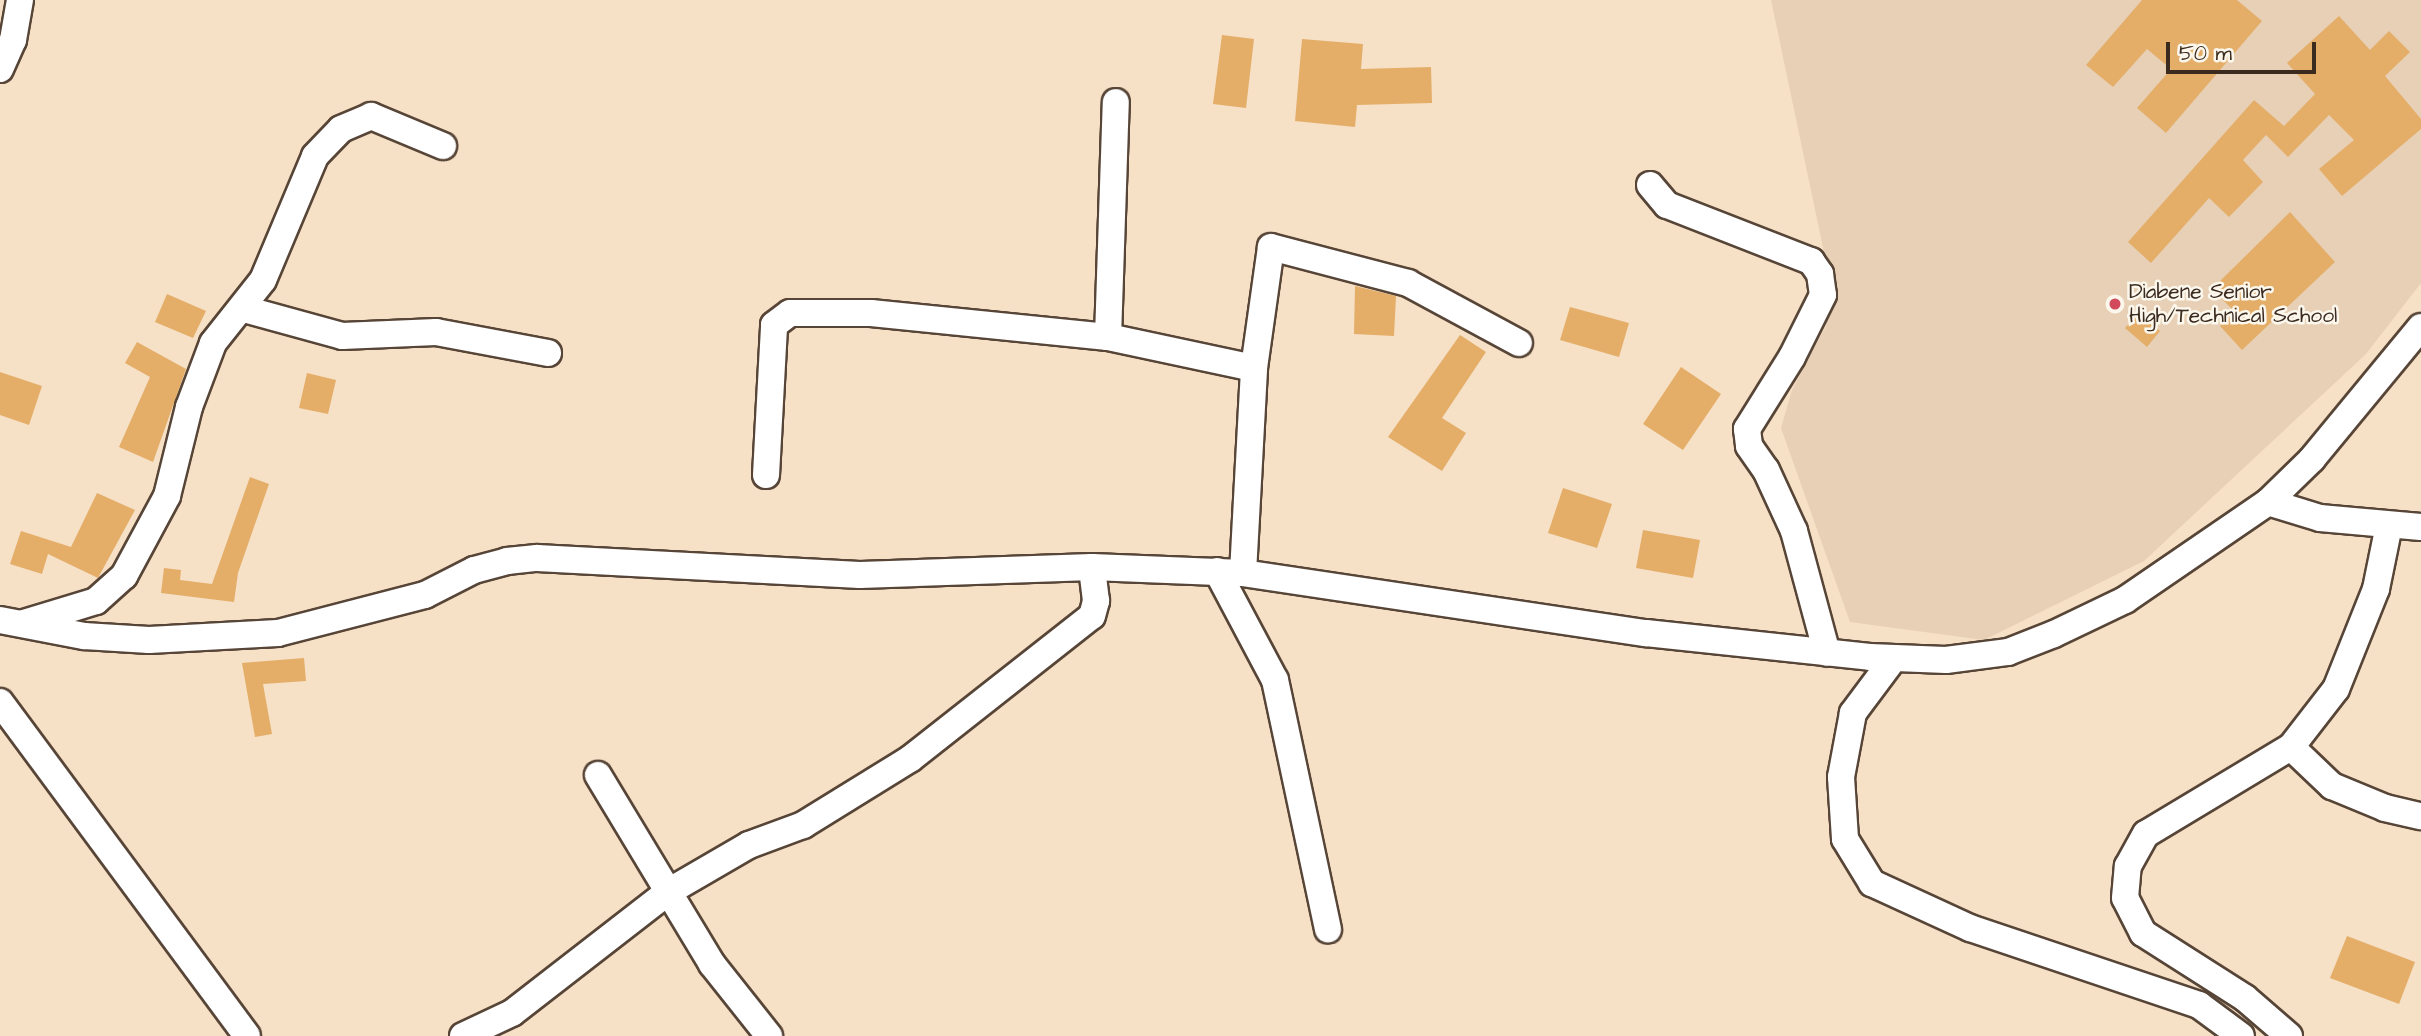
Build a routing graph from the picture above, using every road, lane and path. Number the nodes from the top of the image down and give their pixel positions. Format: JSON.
{"nodes":[{"id":1,"x":20,"y":0,"type":"edge"},
{"id":2,"x":0,"y":69,"type":"edge"},
{"id":3,"x":1116,"y":102,"type":"dead end"},
{"id":4,"x":443,"y":146,"type":"dead end"},
{"id":5,"x":1650,"y":185,"type":"dead end"},
{"id":6,"x":244,"y":309,"type":"junction"},
{"id":7,"x":2421,"y":327,"type":"edge"},
{"id":8,"x":1108,"y":337,"type":"junction"},
{"id":9,"x":1519,"y":343,"type":"dead end"},
{"id":10,"x":548,"y":353,"type":"dead end"},
{"id":11,"x":1254,"y":368,"type":"junction"},
{"id":12,"x":766,"y":475,"type":"dead end"},
{"id":13,"x":2268,"y":502,"type":"junction"},
{"id":14,"x":2389,"y":525,"type":"junction"},
{"id":15,"x":2421,"y":527,"type":"edge"},
{"id":16,"x":1092,"y":567,"type":"junction"},
{"id":17,"x":1230,"y":572,"type":"junction"},
{"id":18,"x":9,"y":622,"type":"edge"},
{"id":19,"x":1827,"y":653,"type":"junction"},
{"id":20,"x":1894,"y":658,"type":"junction"},
{"id":21,"x":0,"y":702,"type":"edge"},
{"id":22,"x":2291,"y":747,"type":"junction"},
{"id":23,"x":598,"y":775,"type":"dead end"},
{"id":24,"x":2421,"y":816,"type":"edge"},
{"id":25,"x":668,"y":892,"type":"junction"},
{"id":26,"x":1328,"y":929,"type":"dead end"},
{"id":27,"x":494,"y":1031,"type":"edge"},
{"id":28,"x":2273,"y":1031,"type":"edge"},
{"id":29,"x":247,"y":1036,"type":"edge"},
{"id":30,"x":463,"y":1036,"type":"edge"},
{"id":31,"x":769,"y":1036,"type":"edge"},
{"id":32,"x":2241,"y":1036,"type":"edge"}],
"edges":[{"from":1,"to":2,"type":"street"},
{"from":3,"to":8,"type":"street"},
{"from":4,"to":6,"type":"street"},
{"from":5,"to":19,"type":"street"},
{"from":6,"to":10,"type":"street"},
{"from":6,"to":18,"type":"street"},
{"from":7,"to":13,"type":"street"},
{"from":8,"to":11,"type":"street"},
{"from":8,"to":12,"type":"street"},
{"from":9,"to":11,"type":"street"},
{"from":11,"to":17,"type":"street"},
{"from":13,"to":14,"type":"street"},
{"from":13,"to":20,"type":"street"},
{"from":14,"to":15,"type":"street"},
{"from":14,"to":22,"type":"street"},
{"from":16,"to":17,"type":"street"},
{"from":16,"to":18,"type":"street"},
{"from":16,"to":25,"type":"street"},
{"from":17,"to":19,"type":"street"},
{"from":17,"to":26,"type":"street"},
{"from":19,"to":20,"type":"street"},
{"from":20,"to":32,"type":"street"},
{"from":21,"to":29,"type":"street"},
{"from":22,"to":24,"type":"street"},
{"from":22,"to":28,"type":"street"},
{"from":23,"to":25,"type":"street"},
{"from":25,"to":27,"type":"street"},
{"from":25,"to":31,"type":"street"},
{"from":27,"to":30,"type":"street"}]}
